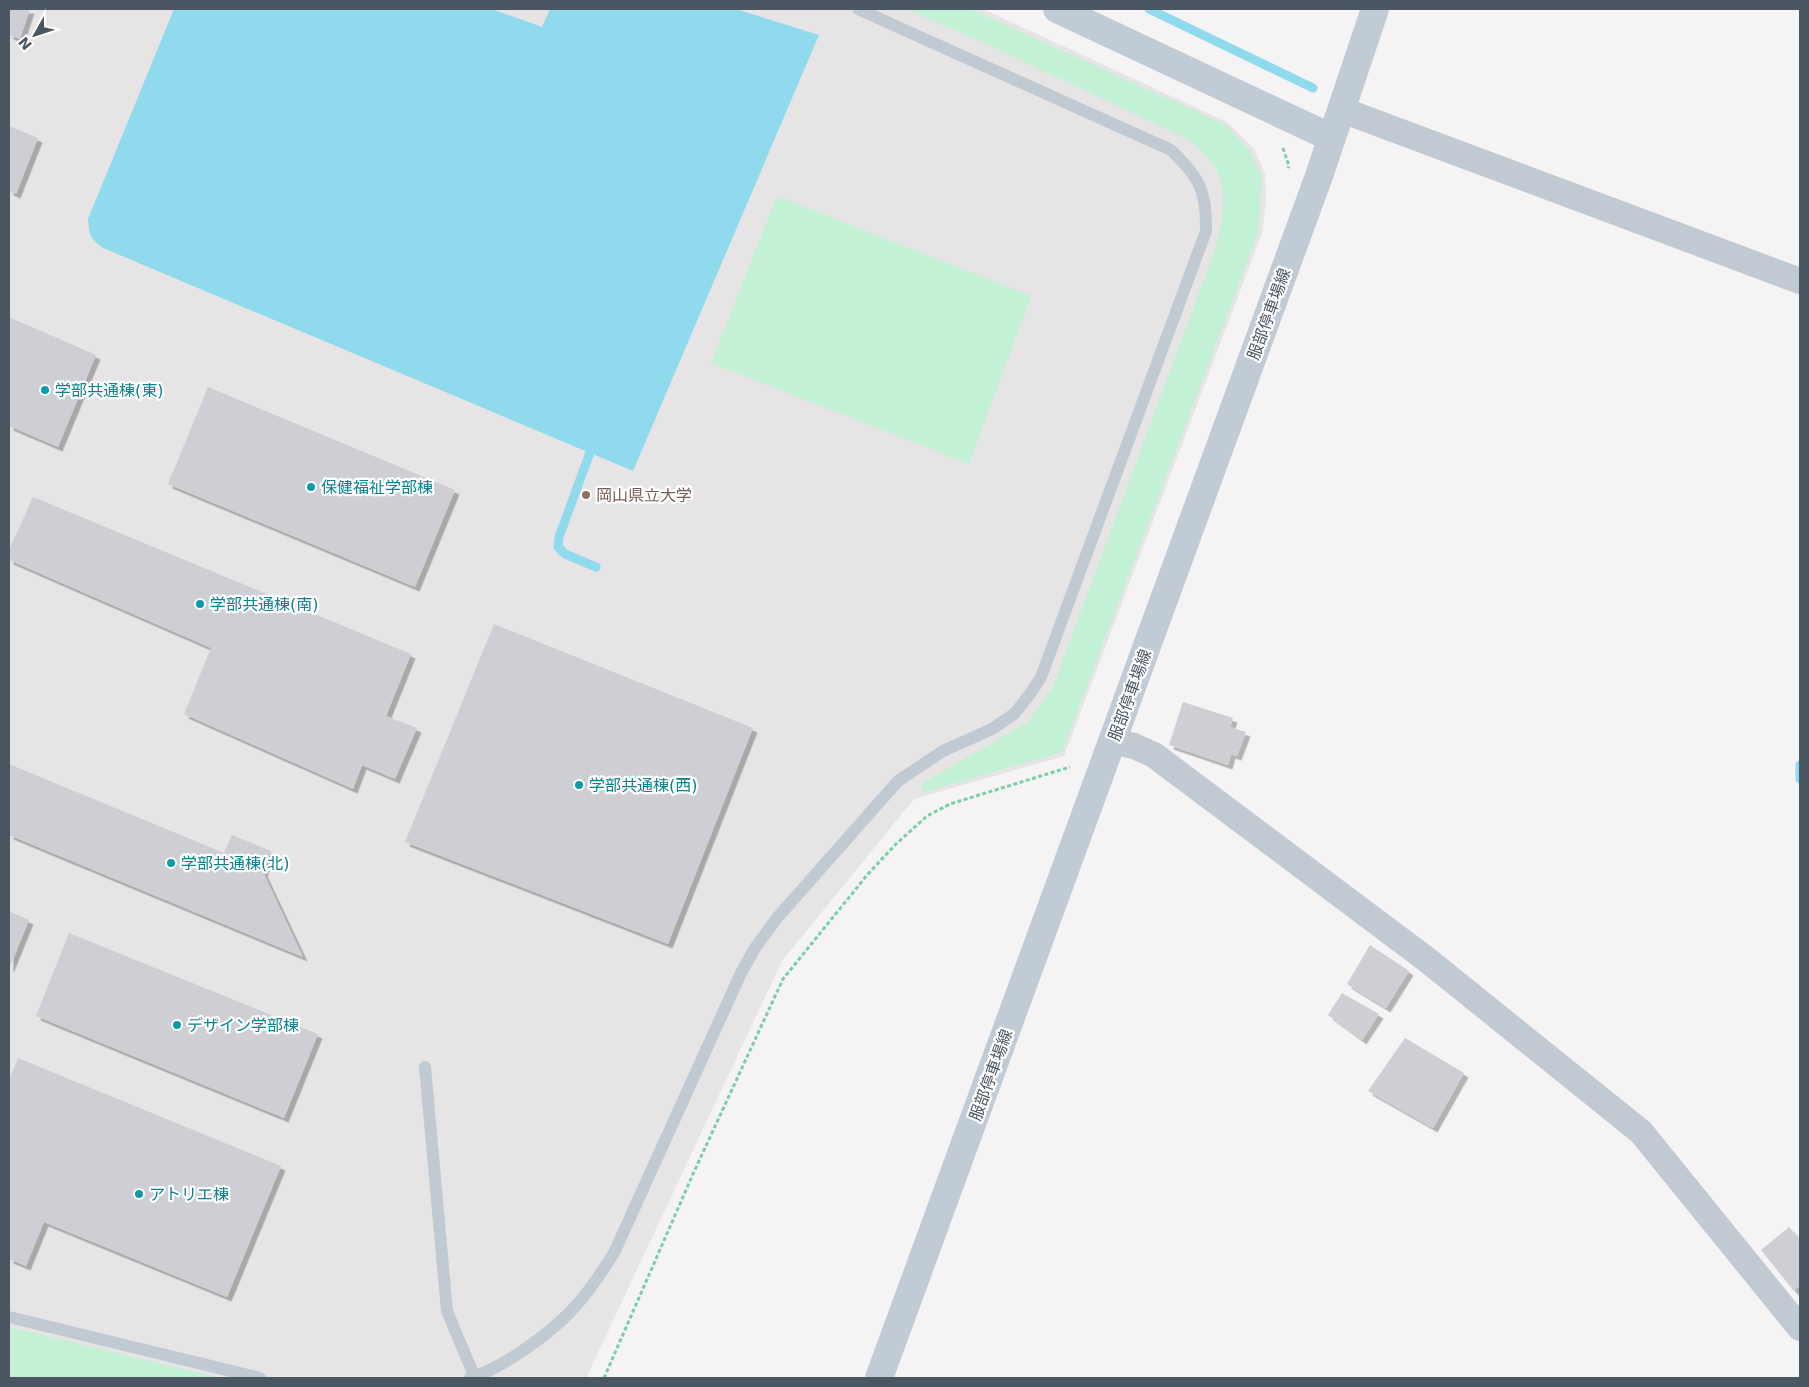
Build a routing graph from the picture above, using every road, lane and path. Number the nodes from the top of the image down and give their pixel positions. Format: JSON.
{"nodes":[{"id":1,"x":858,"y":9,"type":"edge"},
{"id":2,"x":1057,"y":9,"type":"edge"},
{"id":3,"x":1375,"y":9,"type":"edge"},
{"id":4,"x":1342,"y":110,"type":"junction"},
{"id":5,"x":1332,"y":138,"type":"junction"},
{"id":6,"x":1800,"y":280,"type":"edge"},
{"id":7,"x":1113,"y":741,"type":"junction"},
{"id":8,"x":1071,"y":767,"type":"dead end"},
{"id":9,"x":425,"y":1067,"type":"dead end"},
{"id":10,"x":9,"y":1317,"type":"edge"},
{"id":11,"x":1800,"y":1328,"type":"edge"},
{"id":12,"x":260,"y":1378,"type":"edge"},
{"id":13,"x":473,"y":1378,"type":"edge"},
{"id":14,"x":604,"y":1378,"type":"edge"},
{"id":15,"x":880,"y":1378,"type":"edge"}],
"edges":[{"from":1,"to":13,"type":"lane"},
{"from":2,"to":5,"type":"main road"},
{"from":3,"to":4,"type":"main road","name":"服部停車場線"},
{"from":4,"to":5,"type":"main road","name":"服部停車場線"},
{"from":4,"to":6,"type":"street"},
{"from":5,"to":7,"type":"main road","name":"服部停車場線"},
{"from":7,"to":11,"type":"street"},
{"from":7,"to":15,"type":"main road","name":"服部停車場線"},
{"from":8,"to":14,"type":"path"},
{"from":9,"to":13,"type":"lane"},
{"from":10,"to":12,"type":"lane"}]}
